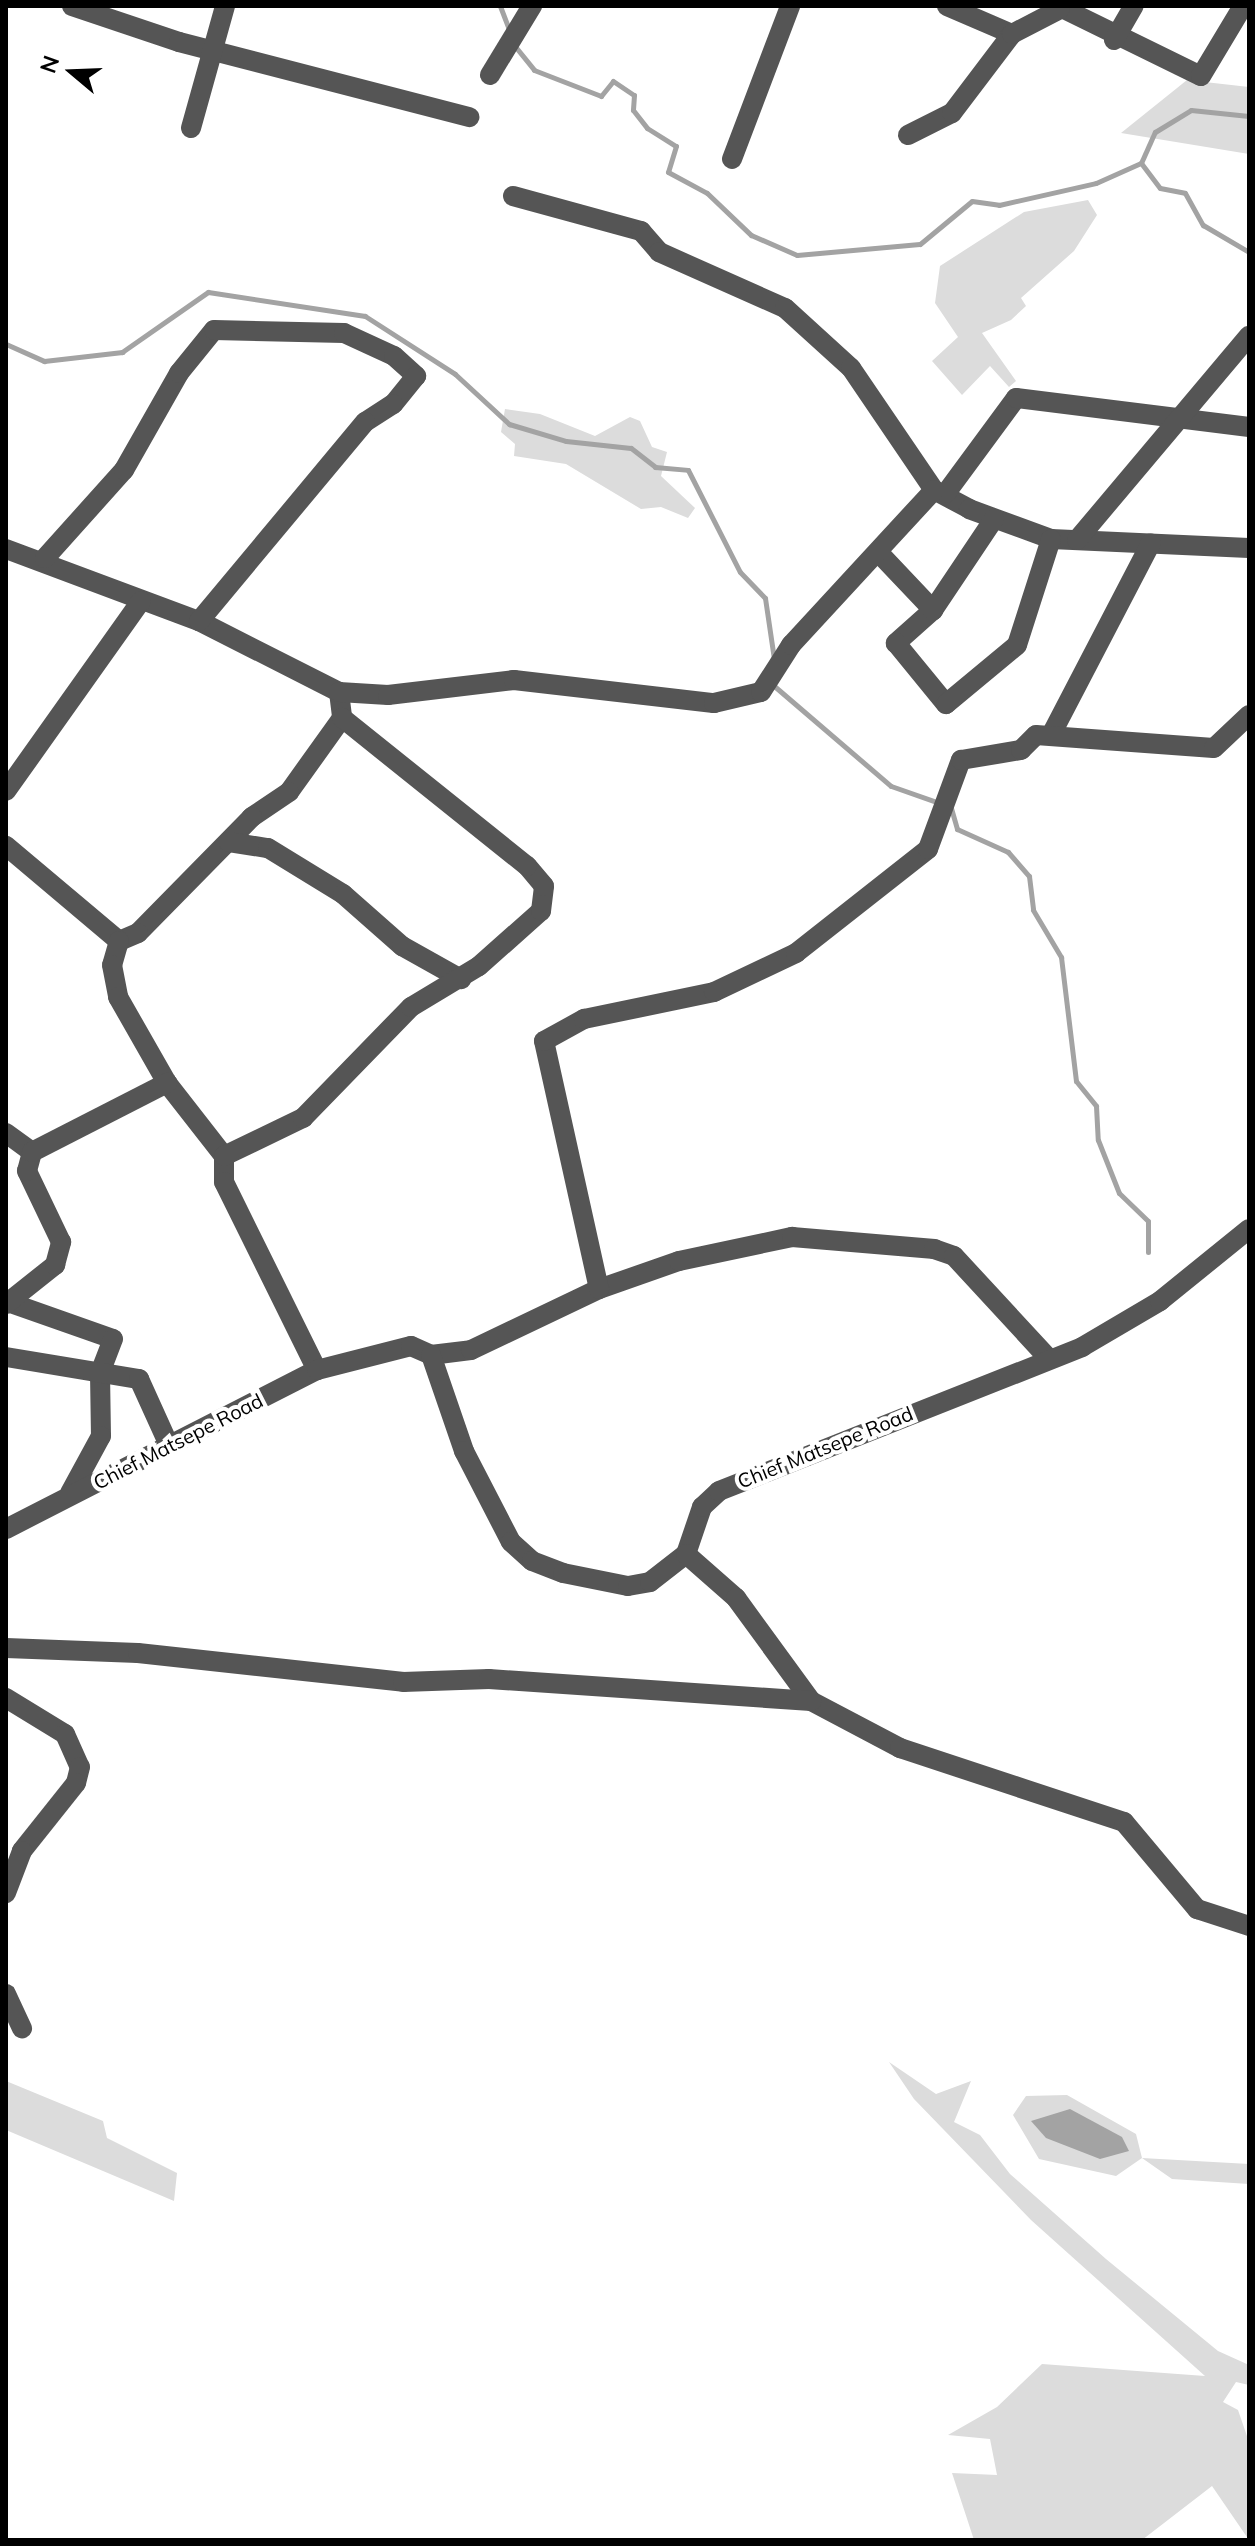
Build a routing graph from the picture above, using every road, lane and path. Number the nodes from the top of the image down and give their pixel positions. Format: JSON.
{"nodes":[{"id":1,"x":72,"y":6,"type":"edge"},
{"id":2,"x":225,"y":6,"type":"edge"},
{"id":3,"x":532,"y":6,"type":"edge"},
{"id":4,"x":790,"y":6,"type":"edge"},
{"id":5,"x":947,"y":6,"type":"edge"},
{"id":6,"x":1134,"y":6,"type":"edge"},
{"id":7,"x":1243,"y":6,"type":"edge"},
{"id":8,"x":1059,"y":8,"type":"edge"},
{"id":9,"x":1033,"y":14,"type":"edge"},
{"id":10,"x":1012,"y":34,"type":"junction"},
{"id":11,"x":1114,"y":40,"type":"junction"},
{"id":12,"x":210,"y":50,"type":"junction"},
{"id":13,"x":490,"y":75,"type":"dead end"},
{"id":14,"x":469,"y":117,"type":"dead end"},
{"id":15,"x":191,"y":128,"type":"dead end"},
{"id":16,"x":908,"y":135,"type":"dead end"},
{"id":17,"x":732,"y":159,"type":"dead end"},
{"id":18,"x":513,"y":196,"type":"dead end"},
{"id":19,"x":1249,"y":336,"type":"edge"},
{"id":20,"x":1180,"y":418,"type":"junction"},
{"id":21,"x":1249,"y":427,"type":"edge"},
{"id":22,"x":940,"y":492,"type":"junction"},
{"id":23,"x":994,"y":519,"type":"junction"},
{"id":24,"x":1051,"y":539,"type":"junction"},
{"id":25,"x":1077,"y":540,"type":"junction"},
{"id":26,"x":1151,"y":543,"type":"junction"},
{"id":27,"x":1249,"y":548,"type":"edge"},
{"id":28,"x":879,"y":553,"type":"junction"},
{"id":29,"x":9,"y":555,"type":"edge"},
{"id":30,"x":45,"y":558,"type":"junction"},
{"id":31,"x":141,"y":601,"type":"junction"},
{"id":32,"x":933,"y":610,"type":"junction"},
{"id":33,"x":199,"y":621,"type":"junction"},
{"id":34,"x":339,"y":692,"type":"junction"},
{"id":35,"x":1249,"y":715,"type":"edge"},
{"id":36,"x":342,"y":718,"type":"junction"},
{"id":37,"x":1051,"y":735,"type":"junction"},
{"id":38,"x":6,"y":791,"type":"edge"},
{"id":39,"x":229,"y":842,"type":"junction"},
{"id":40,"x":6,"y":846,"type":"edge"},
{"id":41,"x":119,"y":941,"type":"junction"},
{"id":42,"x":461,"y":979,"type":"junction"},
{"id":43,"x":167,"y":1083,"type":"junction"},
{"id":44,"x":6,"y":1133,"type":"edge"},
{"id":45,"x":32,"y":1152,"type":"junction"},
{"id":46,"x":224,"y":1156,"type":"junction"},
{"id":47,"x":1249,"y":1229,"type":"edge"},
{"id":48,"x":599,"y":1289,"type":"junction"},
{"id":49,"x":7,"y":1303,"type":"edge"},
{"id":50,"x":431,"y":1355,"type":"junction"},
{"id":51,"x":6,"y":1357,"type":"edge"},
{"id":52,"x":1048,"y":1358,"type":"junction"},
{"id":53,"x":317,"y":1370,"type":"junction"},
{"id":54,"x":100,"y":1373,"type":"junction"},
{"id":55,"x":169,"y":1445,"type":"junction"},
{"id":56,"x":63,"y":1501,"type":"junction"},
{"id":57,"x":6,"y":1529,"type":"edge"},
{"id":58,"x":686,"y":1554,"type":"junction"},
{"id":59,"x":6,"y":1648,"type":"edge"},
{"id":60,"x":6,"y":1698,"type":"edge"},
{"id":61,"x":811,"y":1701,"type":"junction"},
{"id":62,"x":6,"y":1893,"type":"edge"},
{"id":63,"x":1249,"y":1926,"type":"edge"},
{"id":64,"x":6,"y":1994,"type":"edge"},
{"id":65,"x":22,"y":2028,"type":"dead end"}],
"edges":[{"from":1,"to":12,"type":"street"},
{"from":2,"to":12,"type":"street"},
{"from":3,"to":13,"type":"street"},
{"from":4,"to":17,"type":"street"},
{"from":5,"to":10,"type":"street"},
{"from":6,"to":11,"type":"street"},
{"from":7,"to":11,"type":"street"},
{"from":8,"to":9,"type":"street"},
{"from":8,"to":11,"type":"street"},
{"from":9,"to":10,"type":"street"},
{"from":10,"to":16,"type":"street"},
{"from":12,"to":14,"type":"street"},
{"from":12,"to":15,"type":"street"},
{"from":18,"to":22,"type":"street"},
{"from":19,"to":20,"type":"street"},
{"from":20,"to":21,"type":"street"},
{"from":20,"to":22,"type":"street"},
{"from":20,"to":25,"type":"street"},
{"from":22,"to":23,"type":"street"},
{"from":22,"to":28,"type":"street"},
{"from":23,"to":24,"type":"street"},
{"from":23,"to":32,"type":"street"},
{"from":24,"to":25,"type":"street"},
{"from":24,"to":32,"type":"street"},
{"from":25,"to":26,"type":"street"},
{"from":26,"to":27,"type":"street"},
{"from":26,"to":37,"type":"street"},
{"from":28,"to":32,"type":"street"},
{"from":28,"to":34,"type":"street"},
{"from":29,"to":30,"type":"street"},
{"from":30,"to":31,"type":"street"},
{"from":30,"to":33,"type":"street"},
{"from":31,"to":33,"type":"street"},
{"from":31,"to":38,"type":"street"},
{"from":33,"to":34,"type":"street"},
{"from":34,"to":36,"type":"street"},
{"from":35,"to":37,"type":"street"},
{"from":36,"to":39,"type":"street"},
{"from":36,"to":42,"type":"street"},
{"from":37,"to":48,"type":"street"},
{"from":39,"to":41,"type":"street"},
{"from":39,"to":42,"type":"street"},
{"from":40,"to":41,"type":"street"},
{"from":41,"to":43,"type":"street"},
{"from":42,"to":46,"type":"street"},
{"from":43,"to":45,"type":"street"},
{"from":43,"to":46,"type":"street"},
{"from":44,"to":45,"type":"street"},
{"from":45,"to":49,"type":"street"},
{"from":46,"to":53,"type":"street"},
{"from":47,"to":52,"type":"street","name":"Chief Matsepe Road"},
{"from":48,"to":50,"type":"street","name":"Chief Matsepe Road"},
{"from":48,"to":52,"type":"street","name":"Chief Matsepe Road"},
{"from":49,"to":54,"type":"street"},
{"from":50,"to":53,"type":"street","name":"Chief Matsepe Road"},
{"from":50,"to":58,"type":"street"},
{"from":51,"to":54,"type":"street"},
{"from":52,"to":58,"type":"street","name":"Chief Matsepe Road"},
{"from":53,"to":55,"type":"street","name":"Chief Matsepe Road"},
{"from":54,"to":55,"type":"street"},
{"from":54,"to":56,"type":"street"},
{"from":55,"to":56,"type":"street","name":"Chief Matsepe Road"},
{"from":56,"to":57,"type":"street","name":"Chief Matsepe Road"},
{"from":58,"to":61,"type":"street"},
{"from":59,"to":61,"type":"street"},
{"from":60,"to":62,"type":"street"},
{"from":61,"to":63,"type":"street"},
{"from":64,"to":65,"type":"street"}]}
